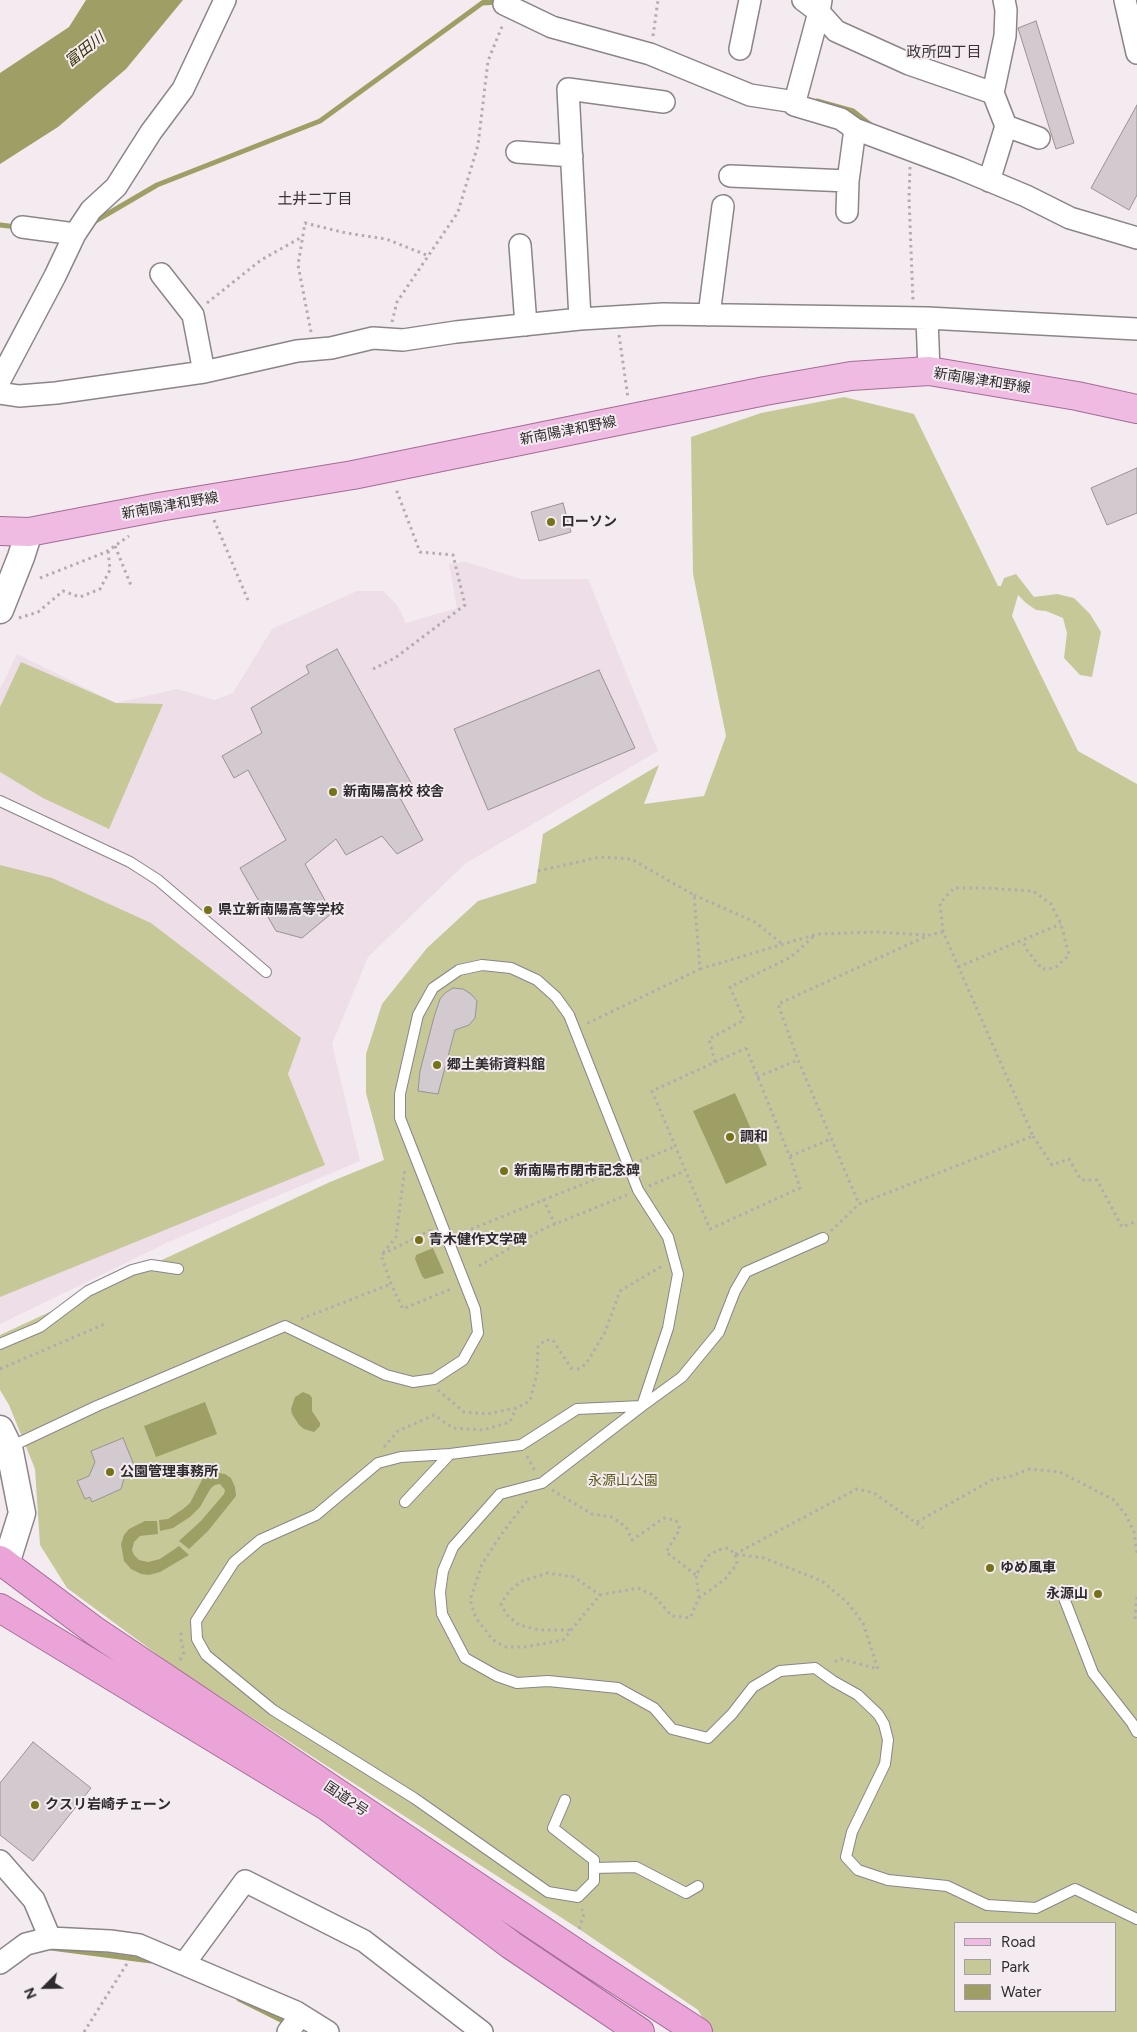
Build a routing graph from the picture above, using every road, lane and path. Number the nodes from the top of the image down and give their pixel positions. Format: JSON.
{"nodes":[{"id":1,"x":225,"y":0,"type":"edge"},
{"id":2,"x":658,"y":0,"type":"edge"},
{"id":3,"x":750,"y":0,"type":"edge"},
{"id":4,"x":1004,"y":0,"type":"edge"},
{"id":5,"x":1125,"y":0,"type":"edge"},
{"id":6,"x":814,"y":4,"type":"edge"},
{"id":7,"x":507,"y":5,"type":"joint"},
{"id":8,"x":740,"y":49,"type":"dead end"},
{"id":9,"x":1137,"y":53,"type":"edge"},
{"id":10,"x":650,"y":54,"type":"junction"},
{"id":11,"x":993,"y":93,"type":"junction"},
{"id":12,"x":664,"y":102,"type":"dead end"},
{"id":13,"x":795,"y":102,"type":"junction"},
{"id":14,"x":1006,"y":126,"type":"junction"},
{"id":15,"x":855,"y":129,"type":"junction"},
{"id":16,"x":1040,"y":138,"type":"dead end"},
{"id":17,"x":914,"y":151,"type":"junction"},
{"id":18,"x":517,"y":152,"type":"dead end"},
{"id":19,"x":572,"y":156,"type":"junction"},
{"id":20,"x":730,"y":176,"type":"dead end"},
{"id":21,"x":848,"y":181,"type":"junction"},
{"id":22,"x":989,"y":181,"type":"junction"},
{"id":23,"x":847,"y":212,"type":"dead end"},
{"id":24,"x":717,"y":214,"type":"dead end"},
{"id":25,"x":22,"y":227,"type":"dead end"},
{"id":26,"x":75,"y":234,"type":"junction"},
{"id":27,"x":302,"y":237,"type":"junction"},
{"id":28,"x":1137,"y":238,"type":"edge"},
{"id":29,"x":520,"y":245,"type":"dead end"},
{"id":30,"x":429,"y":256,"type":"junction"},
{"id":31,"x":161,"y":274,"type":"dead end"},
{"id":32,"x":193,"y":315,"type":"junction"},
{"id":33,"x":709,"y":315,"type":"junction"},
{"id":34,"x":617,"y":317,"type":"junction"},
{"id":35,"x":922,"y":318,"type":"junction"},
{"id":36,"x":580,"y":320,"type":"junction"},
{"id":37,"x":526,"y":325,"type":"junction"},
{"id":38,"x":1137,"y":329,"type":"edge"},
{"id":39,"x":388,"y":339,"type":"junction"},
{"id":40,"x":315,"y":350,"type":"junction"},
{"id":41,"x":204,"y":372,"type":"junction"},
{"id":42,"x":929,"y":372,"type":"junction"},
{"id":43,"x":0,"y":380,"type":"edge"},
{"id":44,"x":0,"y":393,"type":"edge"},
{"id":45,"x":629,"y":401,"type":"dead end"},
{"id":46,"x":1137,"y":409,"type":"edge"},
{"id":47,"x":394,"y":483,"type":"dead end"},
{"id":48,"x":212,"y":514,"type":"dead end"},
{"id":49,"x":136,"y":531,"type":"dead end"},
{"id":50,"x":0,"y":532,"type":"edge"},
{"id":51,"x":29,"y":532,"type":"junction"},
{"id":52,"x":115,"y":546,"type":"junction"},
{"id":53,"x":108,"y":550,"type":"junction"},
{"id":54,"x":40,"y":578,"type":"dead end"},
{"id":55,"x":132,"y":588,"type":"dead end"},
{"id":56,"x":248,"y":600,"type":"dead end"},
{"id":57,"x":8,"y":614,"type":"edge"},
{"id":58,"x":373,"y":669,"type":"dead end"},
{"id":59,"x":0,"y":801,"type":"edge"},
{"id":60,"x":538,"y":872,"type":"dead end"},
{"id":61,"x":694,"y":895,"type":"junction"},
{"id":62,"x":1061,"y":924,"type":"junction"},
{"id":63,"x":943,"y":932,"type":"junction"},
{"id":64,"x":818,"y":934,"type":"junction"},
{"id":65,"x":929,"y":935,"type":"junction"},
{"id":66,"x":1023,"y":941,"type":"junction"},
{"id":67,"x":781,"y":943,"type":"junction"},
{"id":68,"x":958,"y":967,"type":"junction"},
{"id":69,"x":700,"y":969,"type":"junction"},
{"id":70,"x":266,"y":972,"type":"dead end"},
{"id":71,"x":575,"y":1030,"type":"junction"},
{"id":72,"x":798,"y":1060,"type":"junction"},
{"id":73,"x":715,"y":1062,"type":"junction"},
{"id":74,"x":757,"y":1077,"type":"junction"},
{"id":75,"x":1033,"y":1136,"type":"junction"},
{"id":76,"x":831,"y":1139,"type":"junction"},
{"id":77,"x":411,"y":1147,"type":"junction"},
{"id":78,"x":674,"y":1147,"type":"junction"},
{"id":79,"x":790,"y":1157,"type":"junction"},
{"id":80,"x":628,"y":1166,"type":"junction"},
{"id":81,"x":684,"y":1171,"type":"junction"},
{"id":82,"x":638,"y":1190,"type":"junction"},
{"id":83,"x":543,"y":1199,"type":"junction"},
{"id":84,"x":859,"y":1204,"type":"junction"},
{"id":85,"x":1137,"y":1221,"type":"edge"},
{"id":86,"x":555,"y":1224,"type":"junction"},
{"id":87,"x":441,"y":1225,"type":"junction"},
{"id":88,"x":824,"y":1238,"type":"joint"},
{"id":89,"x":447,"y":1240,"type":"junction"},
{"id":90,"x":380,"y":1255,"type":"junction"},
{"id":91,"x":675,"y":1260,"type":"junction"},
{"id":92,"x":479,"y":1266,"type":"dead end"},
{"id":93,"x":178,"y":1269,"type":"dead end"},
{"id":94,"x":391,"y":1284,"type":"junction"},
{"id":95,"x":465,"y":1284,"type":"junction"},
{"id":96,"x":107,"y":1324,"type":"dead end"},
{"id":97,"x":285,"y":1326,"type":"junction"},
{"id":98,"x":0,"y":1344,"type":"edge"},
{"id":99,"x":0,"y":1369,"type":"edge"},
{"id":100,"x":426,"y":1380,"type":"junction"},
{"id":101,"x":642,"y":1406,"type":"junction"},
{"id":102,"x":516,"y":1408,"type":"junction"},
{"id":103,"x":5,"y":1438,"type":"edge"},
{"id":104,"x":521,"y":1445,"type":"junction"},
{"id":105,"x":450,"y":1454,"type":"junction"},
{"id":106,"x":378,"y":1463,"type":"junction"},
{"id":107,"x":542,"y":1483,"type":"junction"},
{"id":108,"x":405,"y":1502,"type":"dead end"},
{"id":109,"x":917,"y":1522,"type":"junction"},
{"id":110,"x":923,"y":1528,"type":"dead end"},
{"id":111,"x":1137,"y":1553,"type":"edge"},
{"id":112,"x":734,"y":1554,"type":"junction"},
{"id":113,"x":2,"y":1566,"type":"edge"},
{"id":114,"x":696,"y":1576,"type":"junction"},
{"id":115,"x":1062,"y":1593,"type":"dead end"},
{"id":116,"x":600,"y":1595,"type":"junction"},
{"id":117,"x":699,"y":1598,"type":"junction"},
{"id":118,"x":1137,"y":1598,"type":"edge"},
{"id":119,"x":0,"y":1608,"type":"edge"},
{"id":120,"x":1137,"y":1622,"type":"edge"},
{"id":121,"x":570,"y":1630,"type":"junction"},
{"id":122,"x":815,"y":1668,"type":"junction"},
{"id":123,"x":1137,"y":1732,"type":"edge"},
{"id":124,"x":565,"y":1800,"type":"dead end"},
{"id":125,"x":0,"y":1861,"type":"edge"},
{"id":126,"x":594,"y":1868,"type":"junction"},
{"id":127,"x":698,"y":1886,"type":"dead end"},
{"id":128,"x":578,"y":1897,"type":"junction"},
{"id":129,"x":1137,"y":1919,"type":"edge"},
{"id":130,"x":580,"y":1929,"type":"dead end"},
{"id":131,"x":50,"y":1938,"type":"junction"},
{"id":132,"x":139,"y":1945,"type":"junction"},
{"id":133,"x":0,"y":1963,"type":"edge"},
{"id":134,"x":184,"y":1964,"type":"junction"},
{"id":135,"x":295,"y":2024,"type":"edge"},
{"id":136,"x":84,"y":2032,"type":"edge"},
{"id":137,"x":328,"y":2032,"type":"edge"},
{"id":138,"x":482,"y":2032,"type":"edge"},
{"id":139,"x":640,"y":2032,"type":"edge"},
{"id":140,"x":698,"y":2032,"type":"edge"}],
"edges":[{"from":1,"to":26,"type":"street"},
{"from":2,"to":10,"type":"path"},
{"from":3,"to":8,"type":"street"},
{"from":4,"to":11,"type":"street"},
{"from":5,"to":9,"type":"street"},
{"from":6,"to":11,"type":"street"},
{"from":6,"to":13,"type":"street"},
{"from":7,"to":10,"type":"street"},
{"from":7,"to":30,"type":"path"},
{"from":10,"to":13,"type":"street"},
{"from":11,"to":14,"type":"street"},
{"from":12,"to":19,"type":"street"},
{"from":13,"to":15,"type":"street"},
{"from":14,"to":16,"type":"street"},
{"from":14,"to":22,"type":"street"},
{"from":15,"to":17,"type":"street"},
{"from":15,"to":21,"type":"street"},
{"from":17,"to":22,"type":"street"},
{"from":17,"to":35,"type":"path"},
{"from":18,"to":19,"type":"street"},
{"from":19,"to":36,"type":"street"},
{"from":20,"to":21,"type":"street"},
{"from":21,"to":23,"type":"street"},
{"from":22,"to":28,"type":"street"},
{"from":24,"to":33,"type":"street"},
{"from":25,"to":26,"type":"street"},
{"from":26,"to":43,"type":"street"},
{"from":27,"to":30,"type":"path"},
{"from":27,"to":32,"type":"path"},
{"from":27,"to":40,"type":"path"},
{"from":29,"to":37,"type":"street"},
{"from":30,"to":39,"type":"path"},
{"from":31,"to":32,"type":"street"},
{"from":32,"to":41,"type":"street"},
{"from":33,"to":34,"type":"street"},
{"from":33,"to":35,"type":"street"},
{"from":34,"to":36,"type":"street"},
{"from":34,"to":45,"type":"path"},
{"from":35,"to":38,"type":"street"},
{"from":35,"to":42,"type":"street"},
{"from":36,"to":37,"type":"street"},
{"from":37,"to":39,"type":"street"},
{"from":39,"to":40,"type":"street"},
{"from":40,"to":41,"type":"street"},
{"from":41,"to":44,"type":"street"},
{"from":42,"to":46,"type":"main road","name":"新南陽津和野線"},
{"from":42,"to":51,"type":"main road","name":"新南陽津和野線"},
{"from":47,"to":58,"type":"path"},
{"from":48,"to":56,"type":"path"},
{"from":49,"to":52,"type":"path"},
{"from":50,"to":51,"type":"main road","name":"新南陽津和野線"},
{"from":51,"to":57,"type":"street"},
{"from":52,"to":53,"type":"path"},
{"from":52,"to":55,"type":"path"},
{"from":53,"to":54,"type":"path"},
{"from":53,"to":57,"type":"path"},
{"from":59,"to":70,"type":"lane"},
{"from":60,"to":61,"type":"path"},
{"from":61,"to":67,"type":"path"},
{"from":61,"to":69,"type":"path"},
{"from":62,"to":63,"type":"path"},
{"from":62,"to":66,"type":"path"},
{"from":62,"to":66,"type":"path"},
{"from":63,"to":65,"type":"path"},
{"from":63,"to":68,"type":"path"},
{"from":64,"to":65,"type":"path"},
{"from":64,"to":67,"type":"path"},
{"from":64,"to":73,"type":"path"},
{"from":65,"to":72,"type":"path"},
{"from":66,"to":68,"type":"path"},
{"from":67,"to":69,"type":"path"},
{"from":68,"to":75,"type":"path"},
{"from":69,"to":71,"type":"path"},
{"from":71,"to":77,"type":"lane"},
{"from":71,"to":80,"type":"lane"},
{"from":72,"to":74,"type":"path"},
{"from":72,"to":76,"type":"path"},
{"from":73,"to":74,"type":"path"},
{"from":73,"to":78,"type":"path"},
{"from":74,"to":79,"type":"path"},
{"from":75,"to":84,"type":"path"},
{"from":75,"to":85,"type":"path"},
{"from":76,"to":79,"type":"path"},
{"from":76,"to":84,"type":"path"},
{"from":77,"to":87,"type":"lane"},
{"from":77,"to":90,"type":"path"},
{"from":78,"to":80,"type":"path"},
{"from":78,"to":81,"type":"path"},
{"from":79,"to":81,"type":"path"},
{"from":80,"to":82,"type":"lane"},
{"from":80,"to":83,"type":"path"},
{"from":81,"to":82,"type":"path"},
{"from":82,"to":86,"type":"path"},
{"from":82,"to":91,"type":"lane"},
{"from":83,"to":86,"type":"path"},
{"from":83,"to":89,"type":"path"},
{"from":84,"to":88,"type":"path"},
{"from":86,"to":92,"type":"path"},
{"from":87,"to":89,"type":"lane"},
{"from":87,"to":90,"type":"path"},
{"from":88,"to":101,"type":"lane"},
{"from":89,"to":95,"type":"lane"},
{"from":90,"to":94,"type":"path"},
{"from":91,"to":101,"type":"lane"},
{"from":91,"to":102,"type":"path"},
{"from":93,"to":98,"type":"lane"},
{"from":94,"to":95,"type":"path"},
{"from":94,"to":97,"type":"path"},
{"from":95,"to":100,"type":"lane"},
{"from":96,"to":99,"type":"path"},
{"from":97,"to":100,"type":"lane"},
{"from":97,"to":103,"type":"lane"},
{"from":100,"to":102,"type":"path"},
{"from":101,"to":104,"type":"lane"},
{"from":101,"to":107,"type":"lane"},
{"from":102,"to":106,"type":"path"},
{"from":103,"to":113,"type":"street"},
{"from":104,"to":105,"type":"lane"},
{"from":104,"to":107,"type":"path"},
{"from":105,"to":106,"type":"lane"},
{"from":105,"to":108,"type":"lane"},
{"from":106,"to":128,"type":"lane"},
{"from":107,"to":114,"type":"path"},
{"from":107,"to":121,"type":"path"},
{"from":107,"to":122,"type":"lane"},
{"from":109,"to":110,"type":"path"},
{"from":109,"to":111,"type":"path"},
{"from":109,"to":112,"type":"path"},
{"from":112,"to":114,"type":"path"},
{"from":112,"to":117,"type":"path"},
{"from":112,"to":122,"type":"path"},
{"from":113,"to":140,"type":"highway","name":"国道2号"},
{"from":114,"to":117,"type":"path"},
{"from":115,"to":123,"type":"lane"},
{"from":116,"to":117,"type":"path"},
{"from":116,"to":121,"type":"path"},
{"from":116,"to":121,"type":"path"},
{"from":118,"to":120,"type":"path"},
{"from":119,"to":139,"type":"highway","name":"国道2号"},
{"from":122,"to":129,"type":"lane"},
{"from":124,"to":126,"type":"lane"},
{"from":125,"to":131,"type":"street"},
{"from":126,"to":127,"type":"lane"},
{"from":126,"to":128,"type":"lane"},
{"from":128,"to":130,"type":"path"},
{"from":131,"to":132,"type":"street"},
{"from":131,"to":133,"type":"street"},
{"from":132,"to":134,"type":"street"},
{"from":132,"to":136,"type":"path"},
{"from":134,"to":135,"type":"street"},
{"from":134,"to":138,"type":"street"},
{"from":135,"to":137,"type":"street"}]}
